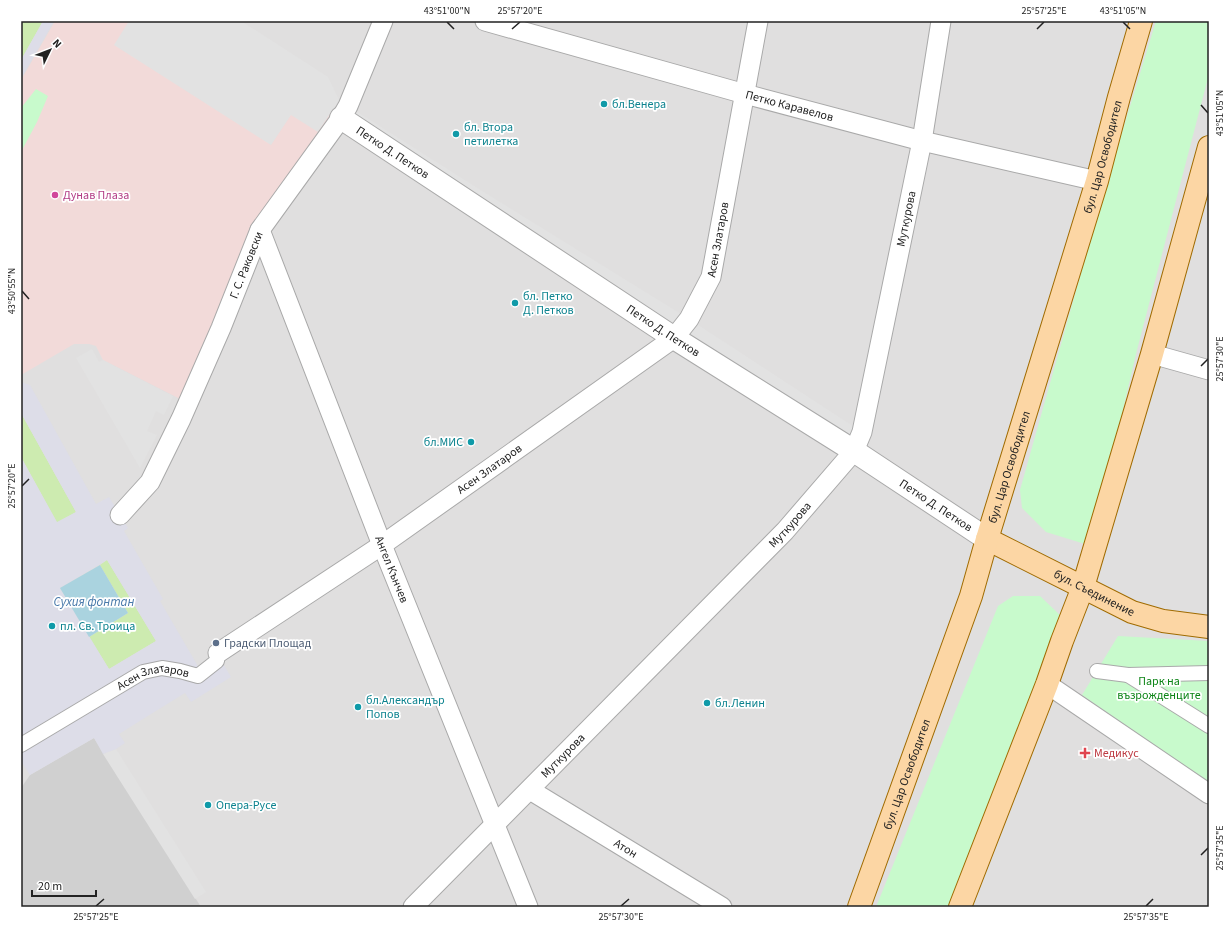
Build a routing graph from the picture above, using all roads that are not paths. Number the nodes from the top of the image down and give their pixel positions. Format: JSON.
{"nodes":[{"id":1,"x":383,"y":21,"type":"edge"},
{"id":2,"x":485,"y":21,"type":"edge"},
{"id":3,"x":758,"y":21,"type":"edge"},
{"id":4,"x":941,"y":21,"type":"edge"},
{"id":5,"x":1141,"y":21,"type":"edge"},
{"id":6,"x":745,"y":94,"type":"junction"},
{"id":7,"x":341,"y":118,"type":"junction"},
{"id":8,"x":922,"y":141,"type":"junction"},
{"id":9,"x":1209,"y":147,"type":"edge"},
{"id":10,"x":1096,"y":181,"type":"junction"},
{"id":11,"x":260,"y":230,"type":"junction"},
{"id":12,"x":674,"y":338,"type":"junction"},
{"id":13,"x":1152,"y":354,"type":"junction"},
{"id":14,"x":1209,"y":370,"type":"edge"},
{"id":15,"x":854,"y":451,"type":"junction"},
{"id":16,"x":120,"y":515,"type":"dead end"},
{"id":17,"x":987,"y":540,"type":"junction"},
{"id":18,"x":382,"y":545,"type":"junction"},
{"id":19,"x":1083,"y":587,"type":"junction"},
{"id":20,"x":1209,"y":626,"type":"edge"},
{"id":21,"x":218,"y":653,"type":"joint"},
{"id":22,"x":1097,"y":671,"type":"dead end"},
{"id":23,"x":1209,"y":673,"type":"edge"},
{"id":24,"x":1128,"y":675,"type":"junction"},
{"id":25,"x":1047,"y":684,"type":"junction"},
{"id":26,"x":1209,"y":726,"type":"edge"},
{"id":27,"x":21,"y":745,"type":"edge"},
{"id":28,"x":530,"y":790,"type":"junction"},
{"id":29,"x":1209,"y":794,"type":"edge"},
{"id":30,"x":495,"y":825,"type":"junction"},
{"id":31,"x":414,"y":907,"type":"edge"},
{"id":32,"x":528,"y":907,"type":"edge"},
{"id":33,"x":722,"y":907,"type":"edge"},
{"id":34,"x":859,"y":907,"type":"edge"},
{"id":35,"x":960,"y":907,"type":"edge"}],
"edges":[{"from":1,"to":7,"type":"street","name":"Г. С. Раковски"},
{"from":2,"to":6,"type":"street","name":"Петко Каравелов"},
{"from":3,"to":6,"type":"street","name":"Асен Златаров"},
{"from":4,"to":8,"type":"street","name":"Муткурова"},
{"from":5,"to":10,"type":"main road","name":"бул. Цар Освободител"},
{"from":6,"to":8,"type":"street","name":"Петко Каравелов"},
{"from":6,"to":12,"type":"street","name":"Асен Златаров"},
{"from":7,"to":11,"type":"street","name":"Г. С. Раковски"},
{"from":7,"to":12,"type":"street","name":"Петко Д. Петков"},
{"from":8,"to":10,"type":"street","name":"Петко Каравелов"},
{"from":8,"to":15,"type":"street","name":"Муткурова"},
{"from":9,"to":13,"type":"main road"},
{"from":10,"to":17,"type":"main road","name":"бул. Цар Освободител"},
{"from":11,"to":16,"type":"street","name":"Г. С. Раковски"},
{"from":11,"to":18,"type":"street","name":"Ангел Кънчев"},
{"from":12,"to":15,"type":"street","name":"Петко Д. Петков"},
{"from":12,"to":18,"type":"street","name":"Асен Златаров"},
{"from":13,"to":14,"type":"street"},
{"from":13,"to":19,"type":"main road"},
{"from":15,"to":17,"type":"street","name":"Петко Д. Петков"},
{"from":15,"to":28,"type":"street","name":"Муткурова"},
{"from":17,"to":19,"type":"main road","name":"бул. Съединение"},
{"from":17,"to":34,"type":"main road","name":"бул. Цар Освободител"},
{"from":18,"to":21,"type":"street","name":"Асен Златаров"},
{"from":18,"to":30,"type":"street","name":"Ангел Кънчев"},
{"from":19,"to":20,"type":"main road","name":"бул. Съединение"},
{"from":19,"to":25,"type":"main road"},
{"from":21,"to":27,"type":"street","name":"Асен Златаров"},
{"from":22,"to":24,"type":"street"},
{"from":23,"to":24,"type":"street"},
{"from":24,"to":26,"type":"street"},
{"from":25,"to":29,"type":"street"},
{"from":25,"to":35,"type":"main road"},
{"from":28,"to":30,"type":"street","name":"Муткурова"},
{"from":28,"to":33,"type":"street","name":"Атон"},
{"from":30,"to":31,"type":"street","name":"Муткурова"},
{"from":30,"to":32,"type":"street","name":"Ангел Кънчев"}]}
